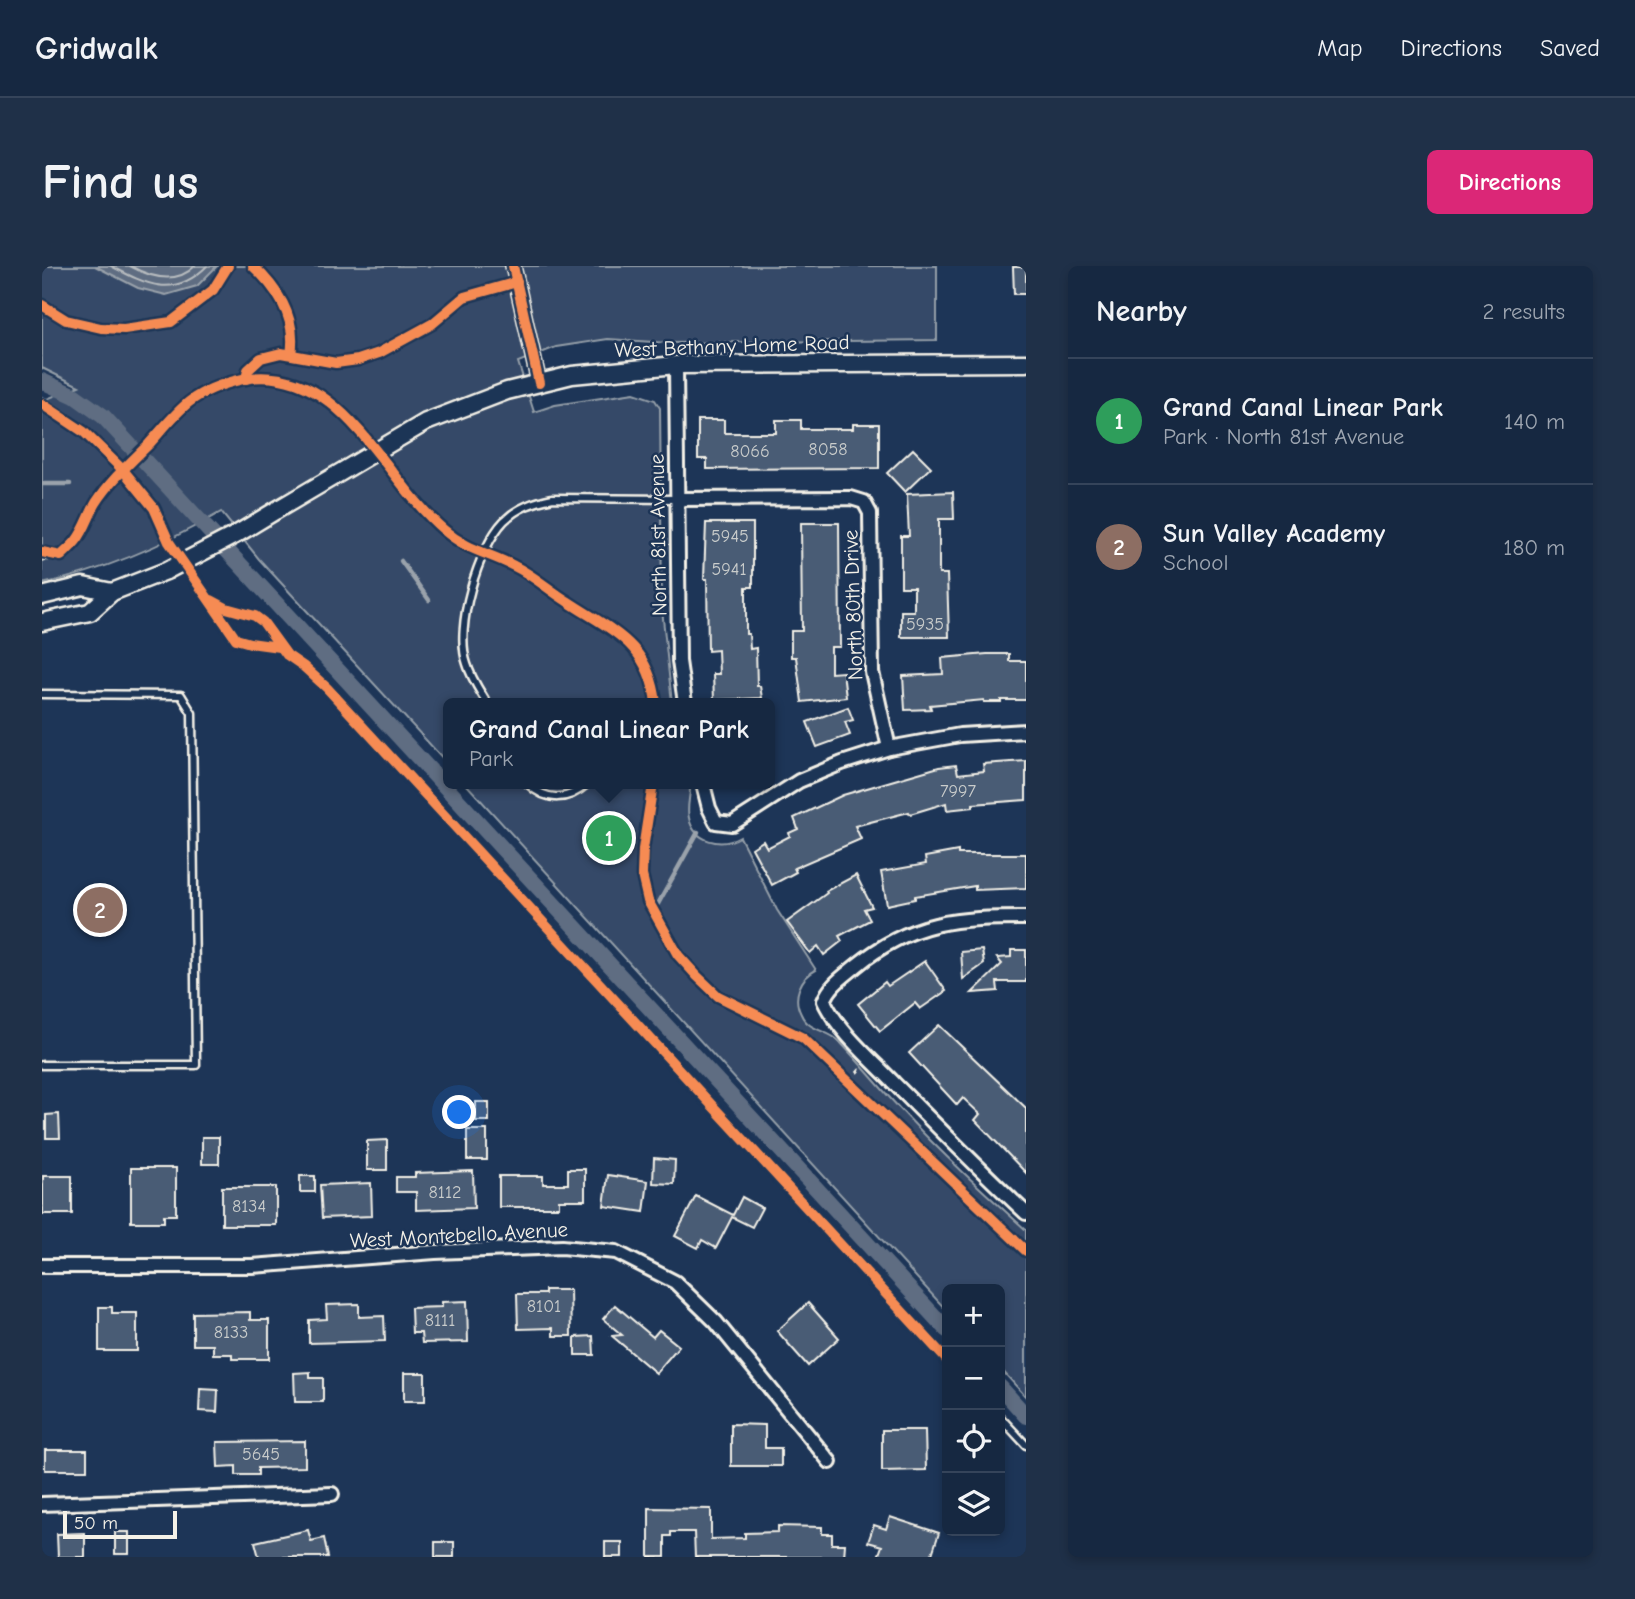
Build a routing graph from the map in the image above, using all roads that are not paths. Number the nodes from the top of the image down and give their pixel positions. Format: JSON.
{"nodes":[{"id":1,"x":513,"y":266,"type":"edge"},
{"id":2,"x":1026,"y":363,"type":"edge"},
{"id":3,"x":676,"y":365,"type":"junction"},
{"id":4,"x":539,"y":383,"type":"junction"},
{"id":5,"x":42,"y":404,"type":"edge"},
{"id":6,"x":677,"y":499,"type":"junction"},
{"id":7,"x":112,"y":592,"type":"junction"},
{"id":8,"x":42,"y":596,"type":"edge"},
{"id":9,"x":211,"y":600,"type":"junction"},
{"id":10,"x":42,"y":622,"type":"edge"},
{"id":11,"x":279,"y":647,"type":"junction"},
{"id":12,"x":42,"y":694,"type":"edge"},
{"id":13,"x":484,"y":698,"type":"edge"},
{"id":14,"x":684,"y":698,"type":"edge"},
{"id":15,"x":1026,"y":731,"type":"edge"},
{"id":16,"x":889,"y":748,"type":"junction"},
{"id":17,"x":534,"y":789,"type":"edge"},
{"id":18,"x":580,"y":789,"type":"edge"},
{"id":19,"x":704,"y":789,"type":"edge"},
{"id":20,"x":1026,"y":918,"type":"edge"},
{"id":21,"x":42,"y":1065,"type":"edge"},
{"id":22,"x":1026,"y":1213,"type":"edge"},
{"id":23,"x":42,"y":1266,"type":"edge"},
{"id":24,"x":942,"y":1355,"type":"edge"},
{"id":25,"x":1005,"y":1422,"type":"edge"},
{"id":26,"x":1026,"y":1445,"type":"edge"},
{"id":27,"x":830,"y":1462,"type":"dead end"},
{"id":28,"x":332,"y":1494,"type":"dead end"},
{"id":29,"x":42,"y":1504,"type":"edge"}],
"edges":[{"from":1,"to":4,"type":"street"},
{"from":2,"to":3,"type":"main road","name":"West Bethany Home Road"},
{"from":3,"to":4,"type":"main road","name":"West Bethany Home Road"},
{"from":3,"to":6,"type":"street","name":"North 81st Avenue"},
{"from":4,"to":7,"type":"main road","name":"West Bethany Home Road","bridge":true},
{"from":5,"to":9,"type":"lane"},
{"from":6,"to":13,"type":"lane"},
{"from":6,"to":14,"type":"street","name":"North 81st Avenue"},
{"from":6,"to":16,"type":"street","name":"North 80th Drive"},
{"from":7,"to":8,"type":"main road","name":"West Bethany Home Road"},
{"from":7,"to":10,"type":"main road","name":"West Bethany Home Road"},
{"from":9,"to":11,"type":"lane"},
{"from":9,"to":11,"type":"lane"},
{"from":11,"to":24,"type":"lane"},
{"from":12,"to":21,"type":"lane"},
{"from":15,"to":16,"type":"street"},
{"from":16,"to":19,"type":"street"},
{"from":17,"to":18,"type":"lane"},
{"from":20,"to":22,"type":"street"},
{"from":23,"to":27,"type":"street","name":"West Montebello Avenue"},
{"from":25,"to":26,"type":"lane"},
{"from":28,"to":29,"type":"street"}]}
